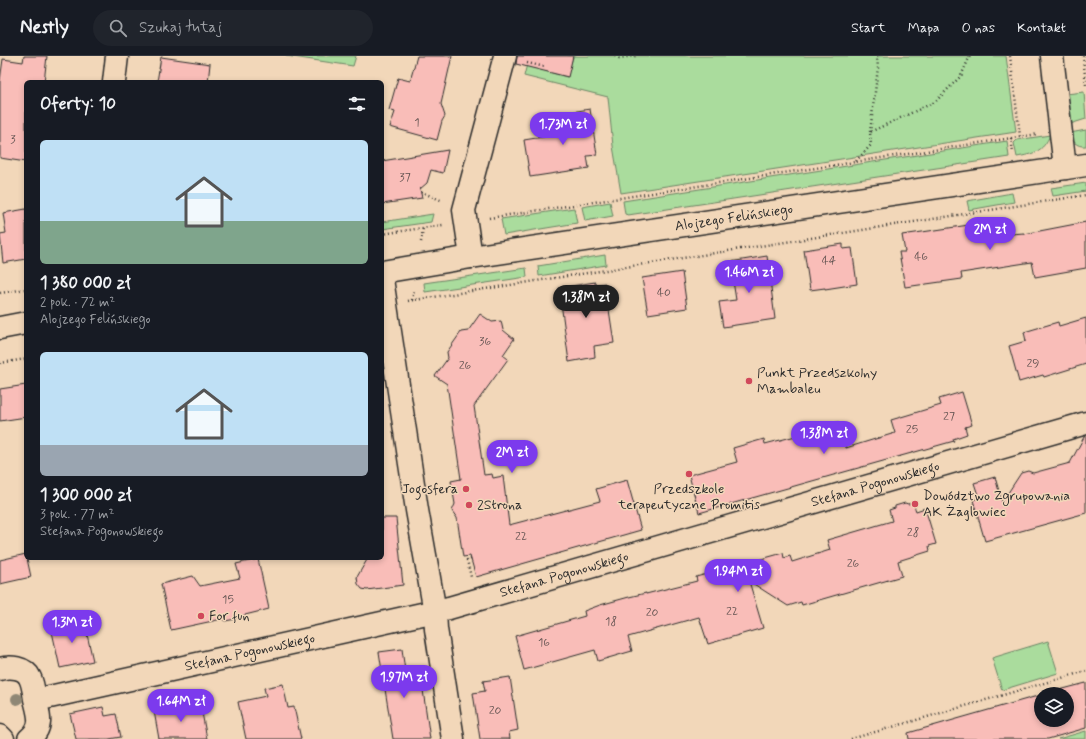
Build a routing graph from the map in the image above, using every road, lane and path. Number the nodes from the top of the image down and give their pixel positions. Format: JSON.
{"nodes":[{"id":1,"x":117,"y":56,"type":"edge"},
{"id":2,"x":615,"y":56,"type":"edge"},
{"id":3,"x":636,"y":56,"type":"edge"},
{"id":4,"x":877,"y":56,"type":"edge"},
{"id":5,"x":970,"y":56,"type":"edge"},
{"id":6,"x":1010,"y":56,"type":"edge"},
{"id":7,"x":1052,"y":56,"type":"edge"},
{"id":8,"x":1083,"y":56,"type":"edge"},
{"id":9,"x":514,"y":59,"type":"edge"},
{"id":10,"x":546,"y":67,"type":"dead end"},
{"id":11,"x":114,"y":80,"type":"edge"},
{"id":12,"x":1086,"y":85,"type":"edge"},
{"id":13,"x":1061,"y":131,"type":"junction"},
{"id":14,"x":870,"y":132,"type":"junction"},
{"id":15,"x":1020,"y":136,"type":"junction"},
{"id":16,"x":1011,"y":138,"type":"junction"},
{"id":17,"x":1013,"y":156,"type":"dead end"},
{"id":18,"x":855,"y":162,"type":"junction"},
{"id":19,"x":1076,"y":166,"type":"edge"},
{"id":20,"x":421,"y":192,"type":"dead end"},
{"id":21,"x":1086,"y":195,"type":"edge"},
{"id":22,"x":446,"y":201,"type":"dead end"},
{"id":23,"x":465,"y":222,"type":"junction"},
{"id":24,"x":384,"y":234,"type":"edge"},
{"id":25,"x":471,"y":257,"type":"junction"},
{"id":26,"x":384,"y":272,"type":"edge"},
{"id":27,"x":24,"y":289,"type":"edge"},
{"id":28,"x":384,"y":292,"type":"edge"},
{"id":29,"x":0,"y":293,"type":"edge"},
{"id":30,"x":386,"y":305,"type":"junction"},
{"id":31,"x":24,"y":323,"type":"edge"},
{"id":32,"x":0,"y":328,"type":"edge"},
{"id":33,"x":24,"y":359,"type":"edge"},
{"id":34,"x":0,"y":363,"type":"edge"},
{"id":35,"x":1086,"y":423,"type":"edge"},
{"id":36,"x":471,"y":559,"type":"dead end"},
{"id":37,"x":469,"y":570,"type":"dead end"},
{"id":38,"x":435,"y":612,"type":"junction"},
{"id":39,"x":0,"y":669,"type":"edge"},
{"id":40,"x":1086,"y":671,"type":"edge"},
{"id":41,"x":36,"y":700,"type":"junction"},
{"id":42,"x":0,"y":736,"type":"edge"},
{"id":43,"x":3,"y":739,"type":"edge"},
{"id":44,"x":30,"y":739,"type":"edge"},
{"id":45,"x":453,"y":739,"type":"edge"},
{"id":46,"x":851,"y":739,"type":"edge"}],
"edges":[{"from":1,"to":11,"type":"street"},
{"from":2,"to":3,"type":"path"},
{"from":4,"to":14,"type":"path"},
{"from":5,"to":14,"type":"path"},
{"from":6,"to":15,"type":"path"},
{"from":7,"to":13,"type":"street"},
{"from":8,"to":12,"type":"path"},
{"from":9,"to":10,"type":"path"},
{"from":9,"to":23,"type":"street"},
{"from":13,"to":15,"type":"path"},
{"from":13,"to":19,"type":"street"},
{"from":14,"to":18,"type":"path"},
{"from":15,"to":16,"type":"path"},
{"from":16,"to":17,"type":"path"},
{"from":16,"to":18,"type":"path"},
{"from":18,"to":23,"type":"path"},
{"from":19,"to":25,"type":"street","name":"Alojzego Felińskiego"},
{"from":20,"to":22,"type":"path"},
{"from":21,"to":30,"type":"path"},
{"from":23,"to":24,"type":"path"},
{"from":23,"to":25,"type":"street"},
{"from":25,"to":26,"type":"street","name":"Alojzego Felińskiego"},
{"from":27,"to":29,"type":"path"},
{"from":28,"to":30,"type":"street"},
{"from":30,"to":38,"type":"street"},
{"from":31,"to":32,"type":"street"},
{"from":33,"to":34,"type":"path"},
{"from":35,"to":38,"type":"street","name":"Stefana Pogonowskiego"},
{"from":36,"to":37,"type":"path"},
{"from":38,"to":41,"type":"street","name":"Stefana Pogonowskiego"},
{"from":38,"to":45,"type":"street"},
{"from":39,"to":41,"type":"street"},
{"from":40,"to":46,"type":"path"},
{"from":41,"to":44,"type":"street"},
{"from":42,"to":43,"type":"street"}]}
